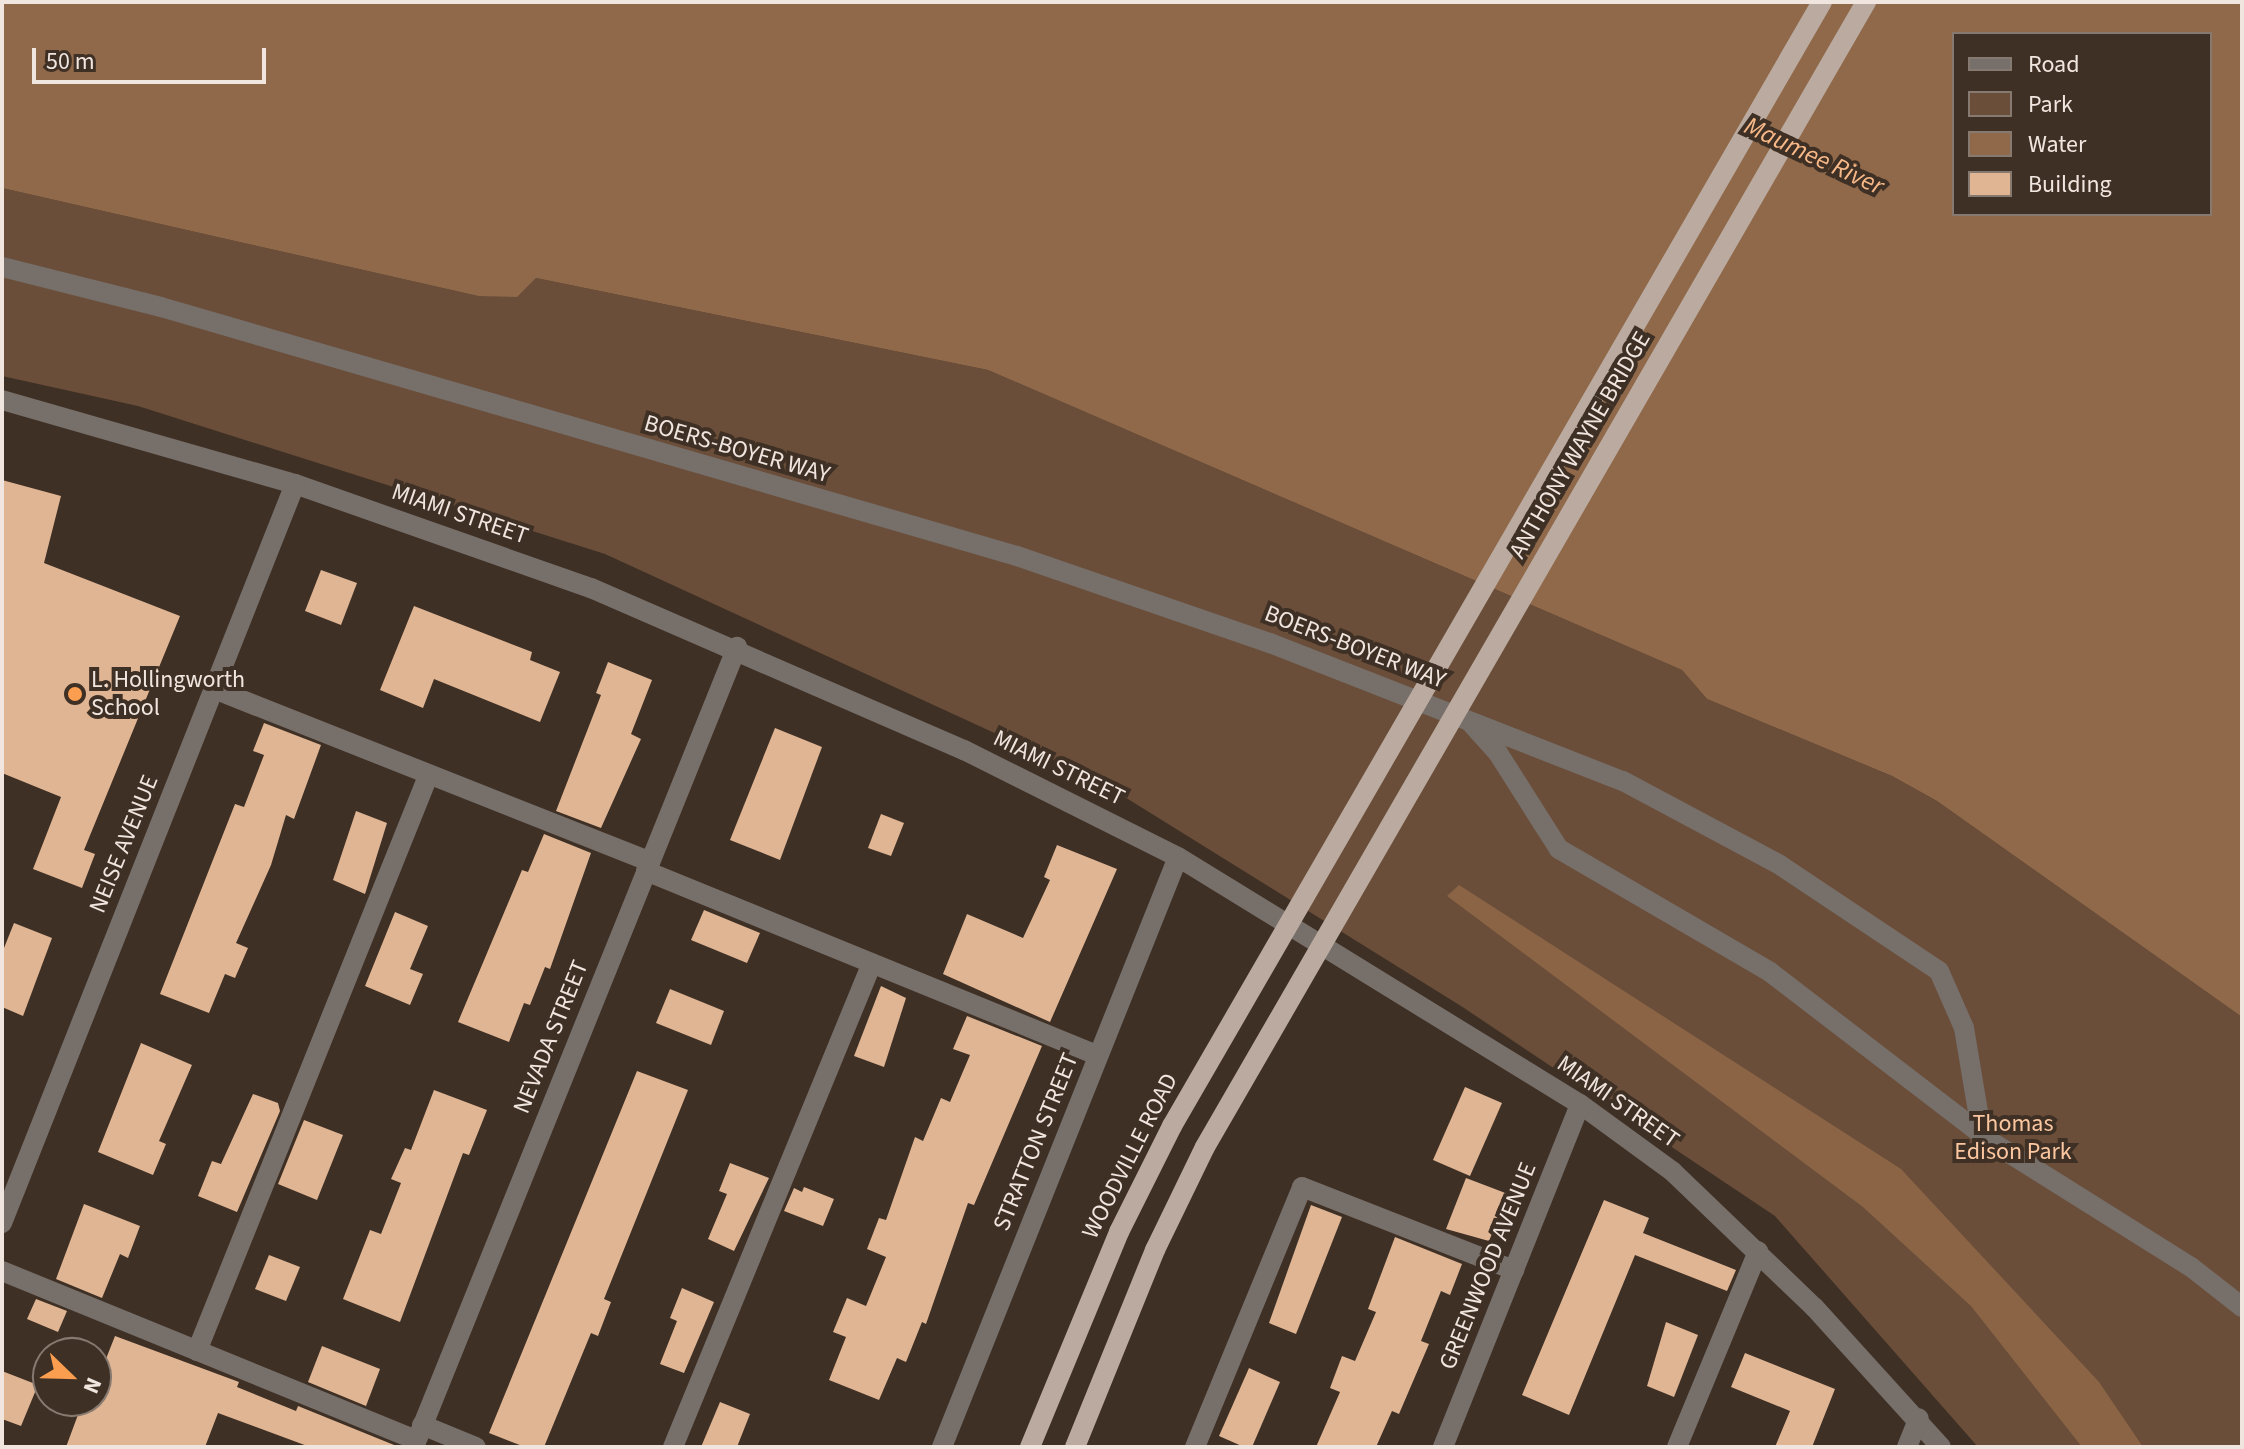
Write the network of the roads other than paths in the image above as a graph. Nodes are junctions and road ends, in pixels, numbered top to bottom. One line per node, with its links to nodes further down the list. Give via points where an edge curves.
1 (1822, 2): 12 (main road, ANTHONY WAYNE BRIDGE, bridge)
2 (1866, 2): 29 (main road, ANTHONY WAYNE BRIDGE, bridge, via 1179,1199)
3 (2, 267): 8 (street, BOERS-BOYER WAY, via 221,324 1017,556)
4 (2, 400): 5 (street, MIAMI STREET)
5 (295, 484): 6 (street, MIAMI STREET, via 591,588); 7 (street, NEISE AVENUE)
6 (737, 647): 10 (street, MIAMI STREET, via 964,750); 11 (street, NEVADA STREET)
7 (214, 689): 9 (street); 17 (street, NEISE AVENUE)
8 (1448, 710): 16 (street, BOERS-BOYER WAY, via 1476,726 1498,753 1559,849 1770,972); 16 (street, BOERS-BOYER WAY, via 1623,781 1780,865 1911,948 1939,971 1955,1001 1978,1112)
9 (428, 776): 11 (street); 22 (street)
10 (1178, 857): 14 (street, STRATTON STREET); 15 (street, MIAMI STREET)
11 (648, 867): 13 (street); 24 (street, NEVADA STREET)
12 (1301, 900): 28 (main road, WOODVILLE ROAD, bridge, via 1144,1178)
13 (872, 963): 14 (street); 26 (street)
14 (1098, 1055): 27 (street, STRATTON STREET)
15 (1580, 1104): 18 (street, MIAMI STREET, via 1672,1171); 19 (street, GREENWOOD AVENUE)
16 (1990, 1141): 21 (street, BOERS-BOYER WAY, via 2191,1267)
17 (2, 1223)
18 (1758, 1251): 23 (street, MIAMI STREET); 32 (street)
19 (1514, 1270): 30 (street, via 1302,1187); 31 (street, GREENWOOD AVENUE)
20 (2, 1271): 22 (street)
21 (2242, 1307)
22 (197, 1351): 24 (street)
23 (1919, 1418): 33 (street); 34 (street, MIAMI STREET)
24 (417, 1437): 25 (street)
25 (476, 1447)
26 (673, 1447)
27 (942, 1447)
28 (1030, 1447)
29 (1075, 1447)
30 (1195, 1447)
31 (1443, 1447)
32 (1677, 1447)
33 (1907, 1447)
34 (1941, 1447)

